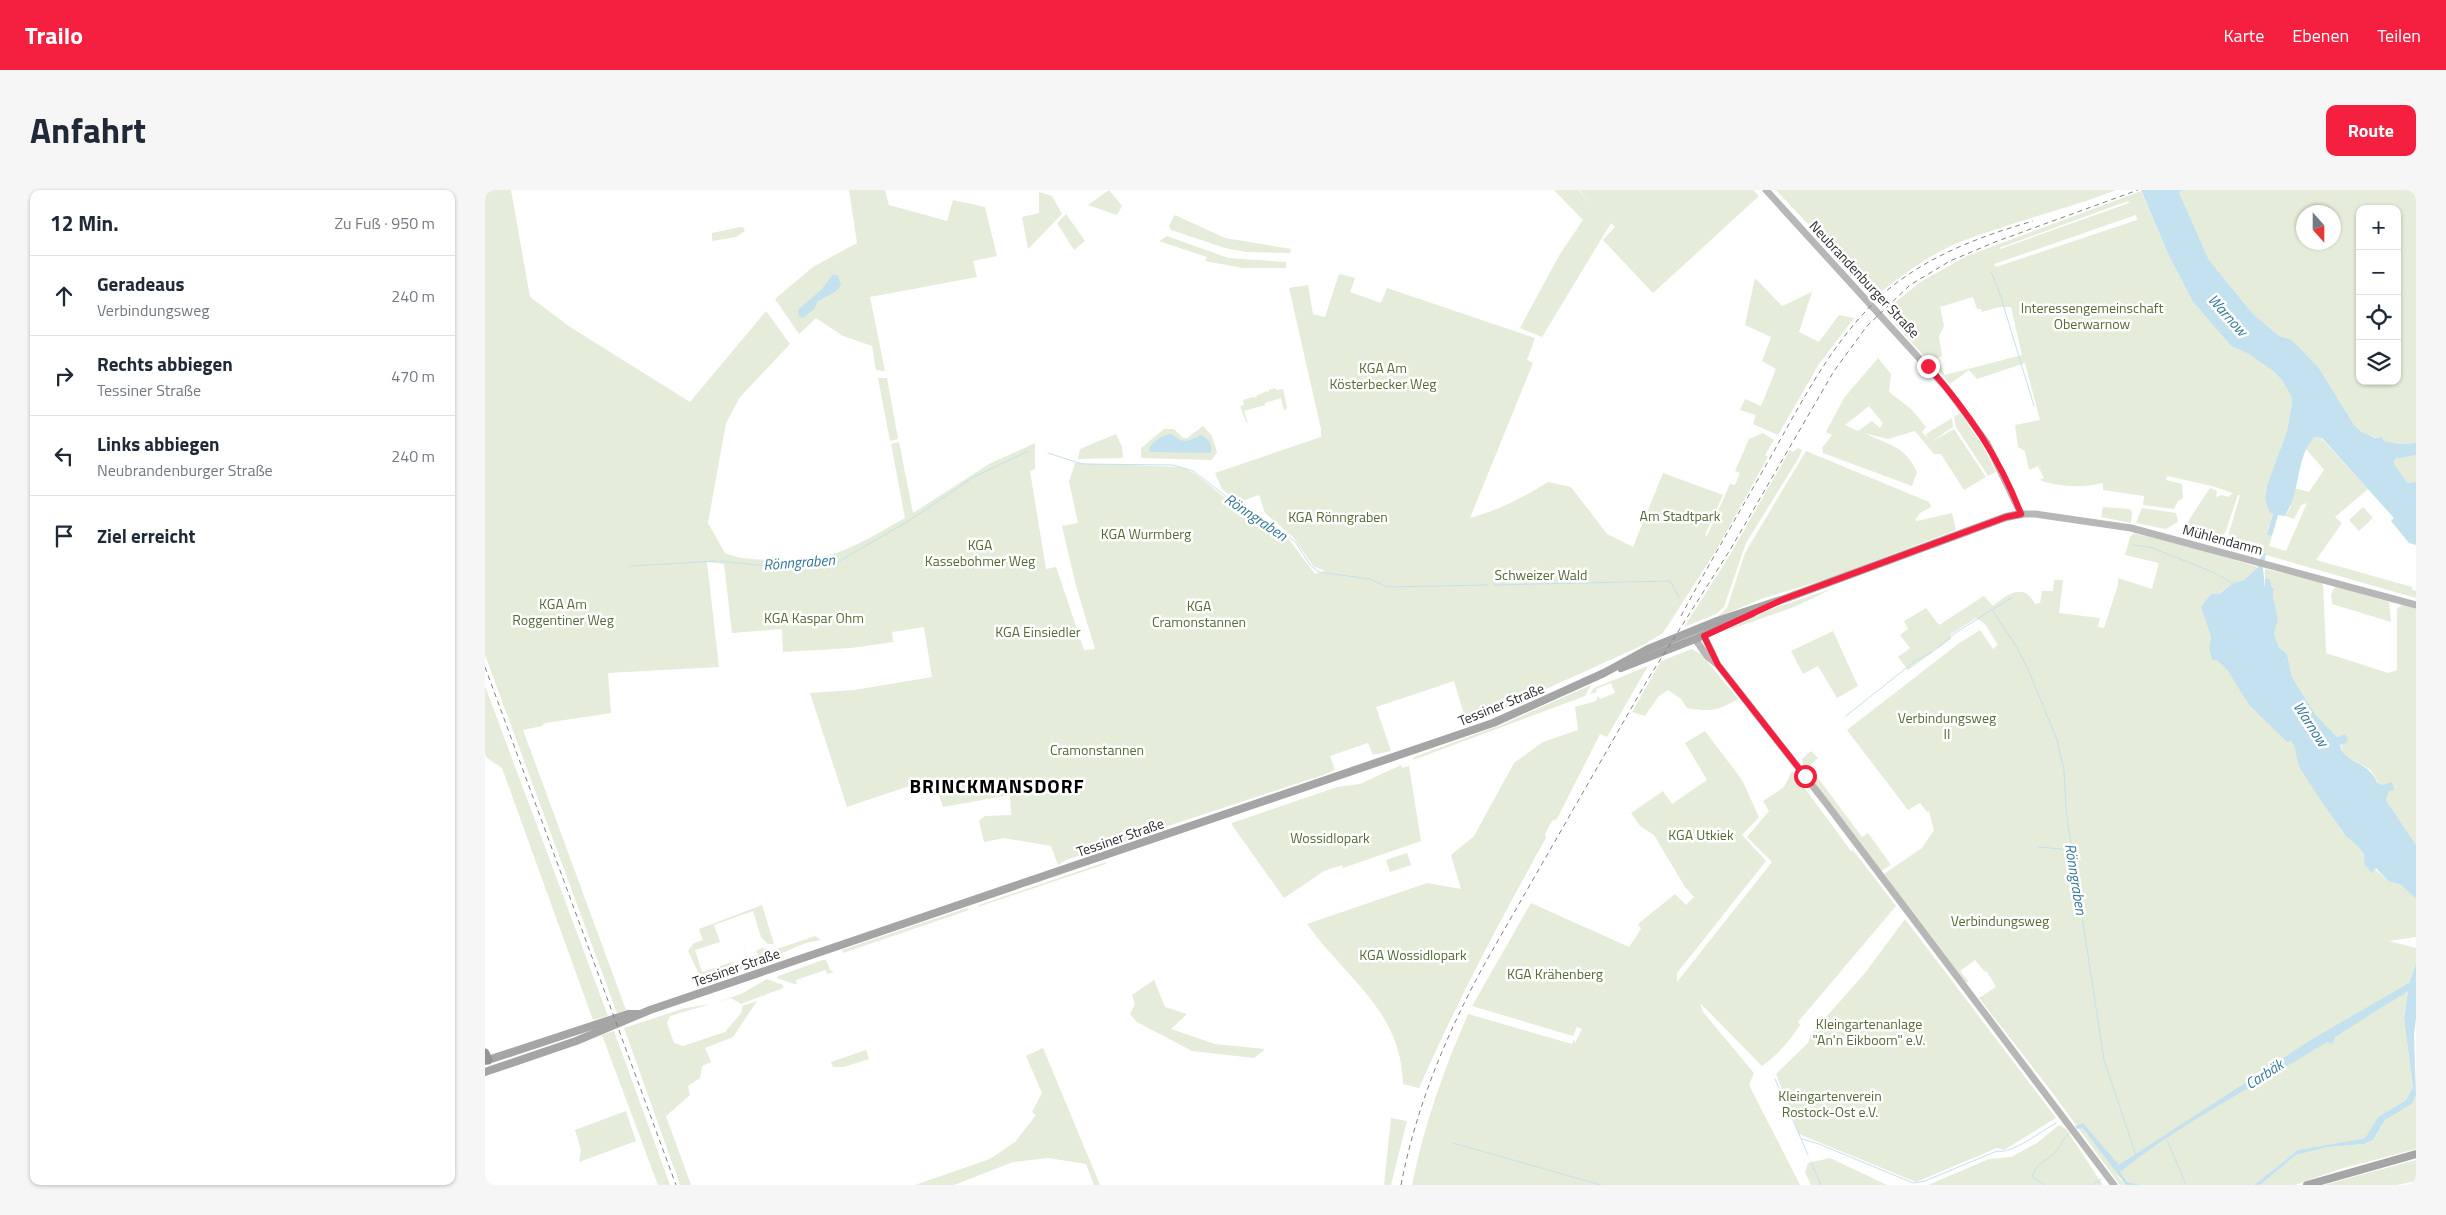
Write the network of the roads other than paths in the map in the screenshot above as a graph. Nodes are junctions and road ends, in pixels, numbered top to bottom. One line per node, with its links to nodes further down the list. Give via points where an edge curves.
1 (1766, 190): 2 (main road, Neubrandenburger Straße, via 1921,358 1960,405 1987,443)
2 (2021, 514): 3 (main road, Tessiner Straße); 4 (main road, Mühlendamm, via 2125,527)
3 (1784, 599): 5 (main road, Tessiner Straße); 7 (main road, Tessiner Straße)
4 (2416, 605)
5 (1701, 628): 6 (main road, Tessiner Straße); 7 (main road)
6 (1691, 632): 8 (main road); 10 (main road, Tessiner Straße)
7 (1704, 636): 8 (main road, Tessiner Straße); 9 (main road)
8 (1695, 639): 9 (main road); 10 (main road, Tessiner Straße, via 1641,662)
9 (1718, 665): 15 (main road)
10 (1604, 673): 11 (main road, Tessiner Straße, via 1469,732)
11 (601, 1026): 12 (main road, Tessiner Straße); 13 (main road, Tessiner Straße, via 576,1041)
12 (486, 1058): 13 (main road)
13 (488, 1071)
14 (2416, 1154): 16 (main road)
15 (2114, 1185)
16 (2307, 1185)

